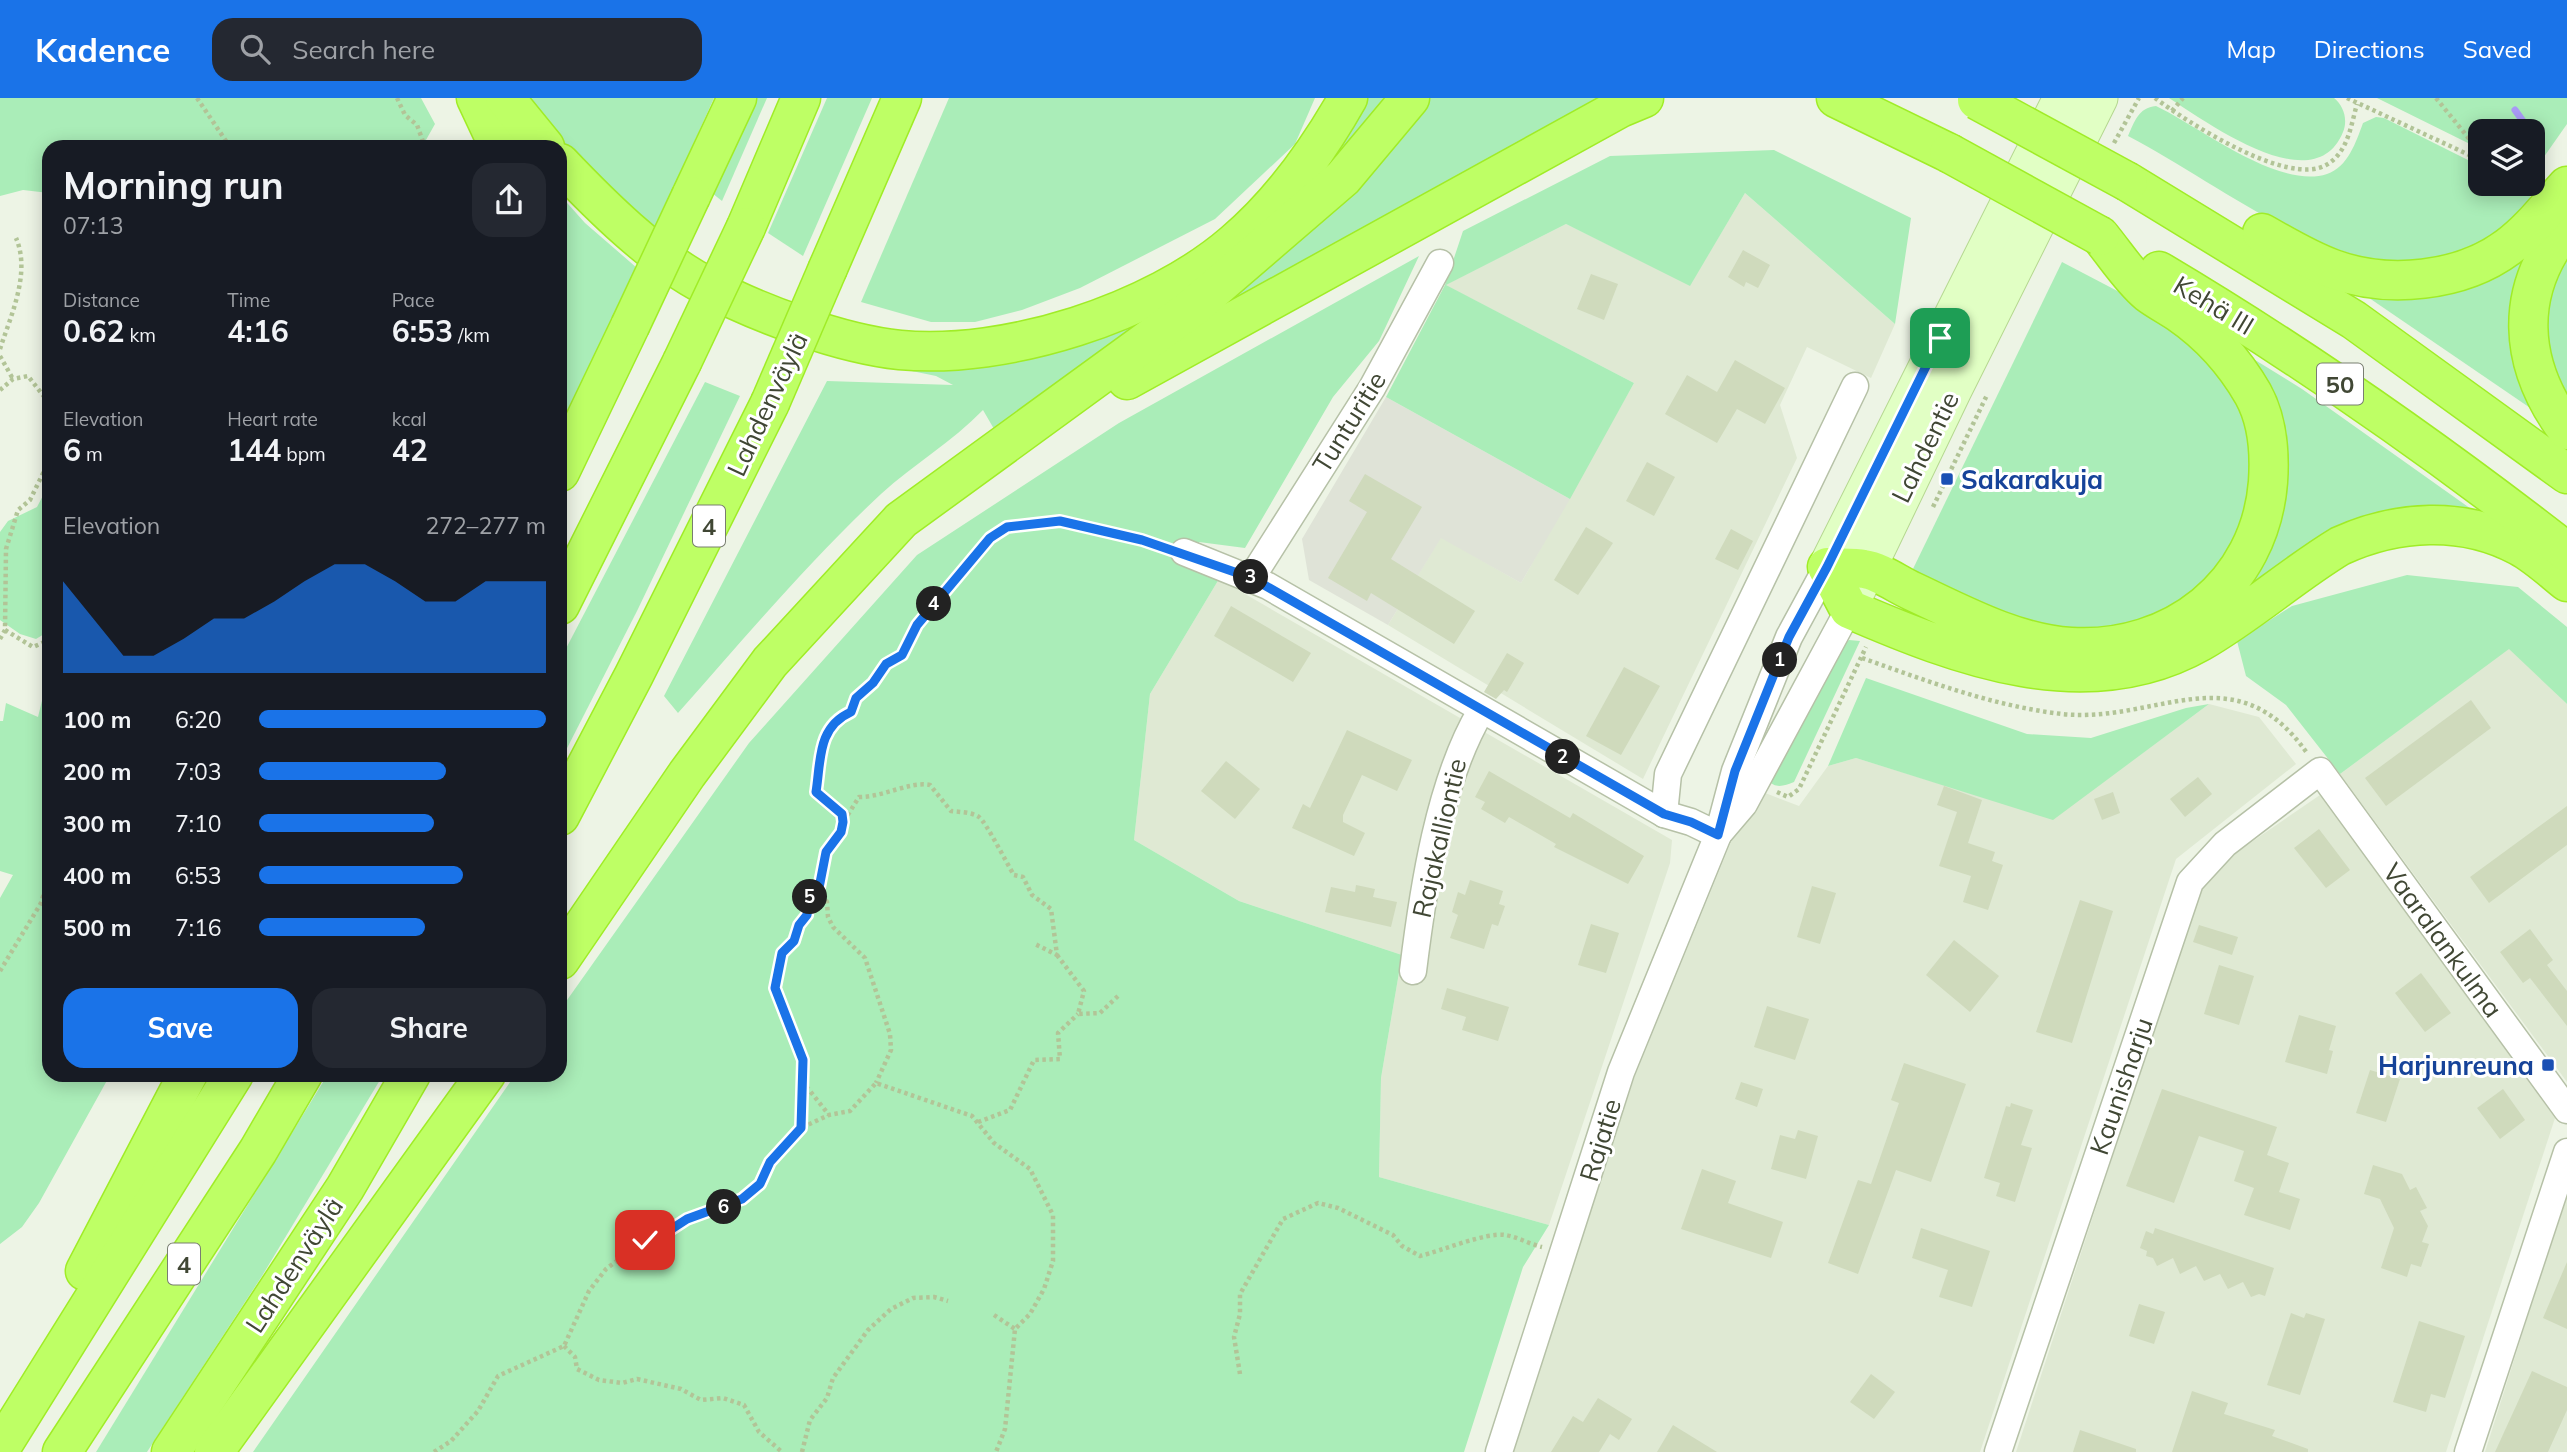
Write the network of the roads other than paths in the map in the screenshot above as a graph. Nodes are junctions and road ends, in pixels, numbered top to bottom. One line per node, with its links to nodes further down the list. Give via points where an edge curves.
1 (476, 98): 13 (highway)
2 (505, 98): 14 (highway)
3 (737, 98): 23 (highway, bridge)
4 (801, 98): 32 (highway, bridge, via 746,227)
5 (902, 98): 36 (highway, Lahdenväylä / 4, bridge, via 770,403)
6 (1348, 98): 16 (highway, via 1319,150 1234,243 1177,282 1109,315 1030,340 975,349 901,350 846,340 704,285 600,205)
7 (1410, 98): 24 (highway, via 1343,178 1192,308)
8 (1644, 98): 24 (highway)
9 (1836, 98): 19 (highway, Kehä III / 50, bridge, via 1949,153)
10 (2062, 98): 28 (main road, Lahdentie)
11 (2099, 98): 29 (main road, Lahdentie)
12 (1975, 99): 15 (highway, 50, bridge)
13 (496, 140)
14 (539, 140)
15 (2118, 168): 17 (highway, via 2213,204 2336,270 2407,280 2475,265 2506,249); 25 (highway, 50, via 2354,320)
16 (567, 170)
17 (2567, 186)
18 (2567, 226): 22 (highway, via 2542,262 2529,310 2528,335 2538,382)
19 (2100, 236): 27 (highway, Kehä III / 50, via 2318,369); 29 (highway, via 2147,292 2205,332 2225,352 2255,398 2266,431 2267,497 2255,541 2235,576 2206,606 2163,632 2128,644 2070,647 2015,635)
20 (1440, 263): 30 (street, Tunturitie, via 1372,388)
21 (1855, 386): 37 (street, via 1668,774)
22 (2567, 430)
23 (567, 458)
24 (981, 460): 39 (highway, via 901,520 770,662)
25 (2567, 474)
26 (1184, 552): 30 (street)
27 (2567, 552)
28 (1827, 567): 29 (highway); 33 (highway); 38 (street, Rajatie, via 1789,637 1735,771)
29 (1866, 569): 33 (main road, Lahdentie)
30 (1252, 578): 34 (street)
31 (2567, 582): 33 (highway, via 2508,542 2454,526 2423,524 2364,535 2340,546 2200,642 2166,658 2130,669 2072,674 2014,667)
32 (567, 592)
33 (1863, 615): 38 (street, Rajatie, via 1744,804)
34 (1481, 710): 37 (street); 40 (street, Rajakalliontie, via 1458,752 1421,906)
35 (2320, 771): 46 (street, Vaaralankulma); 54 (street, Kaunisharju, via 2225,844 2190,883)
36 (567, 803)
37 (1664, 814): 38 (street)
38 (1718, 835): 53 (street, Rajatie, via 1621,1072)
39 (567, 950)
40 (1413, 971)
41 (184, 1082): 48 (highway)
42 (229, 1082): 49 (highway)
43 (298, 1082): 50 (highway, 4)
44 (406, 1082): 51 (highway, Lahdenväylä, via 345,1188)
45 (480, 1082): 52 (highway)
46 (2567, 1110)
47 (2567, 1152): 55 (street)
48 (0, 1429)
49 (0, 1449)
50 (62, 1452)
51 (171, 1452)
52 (214, 1452)
53 (1499, 1452)
54 (1998, 1452)
55 (2468, 1452)

